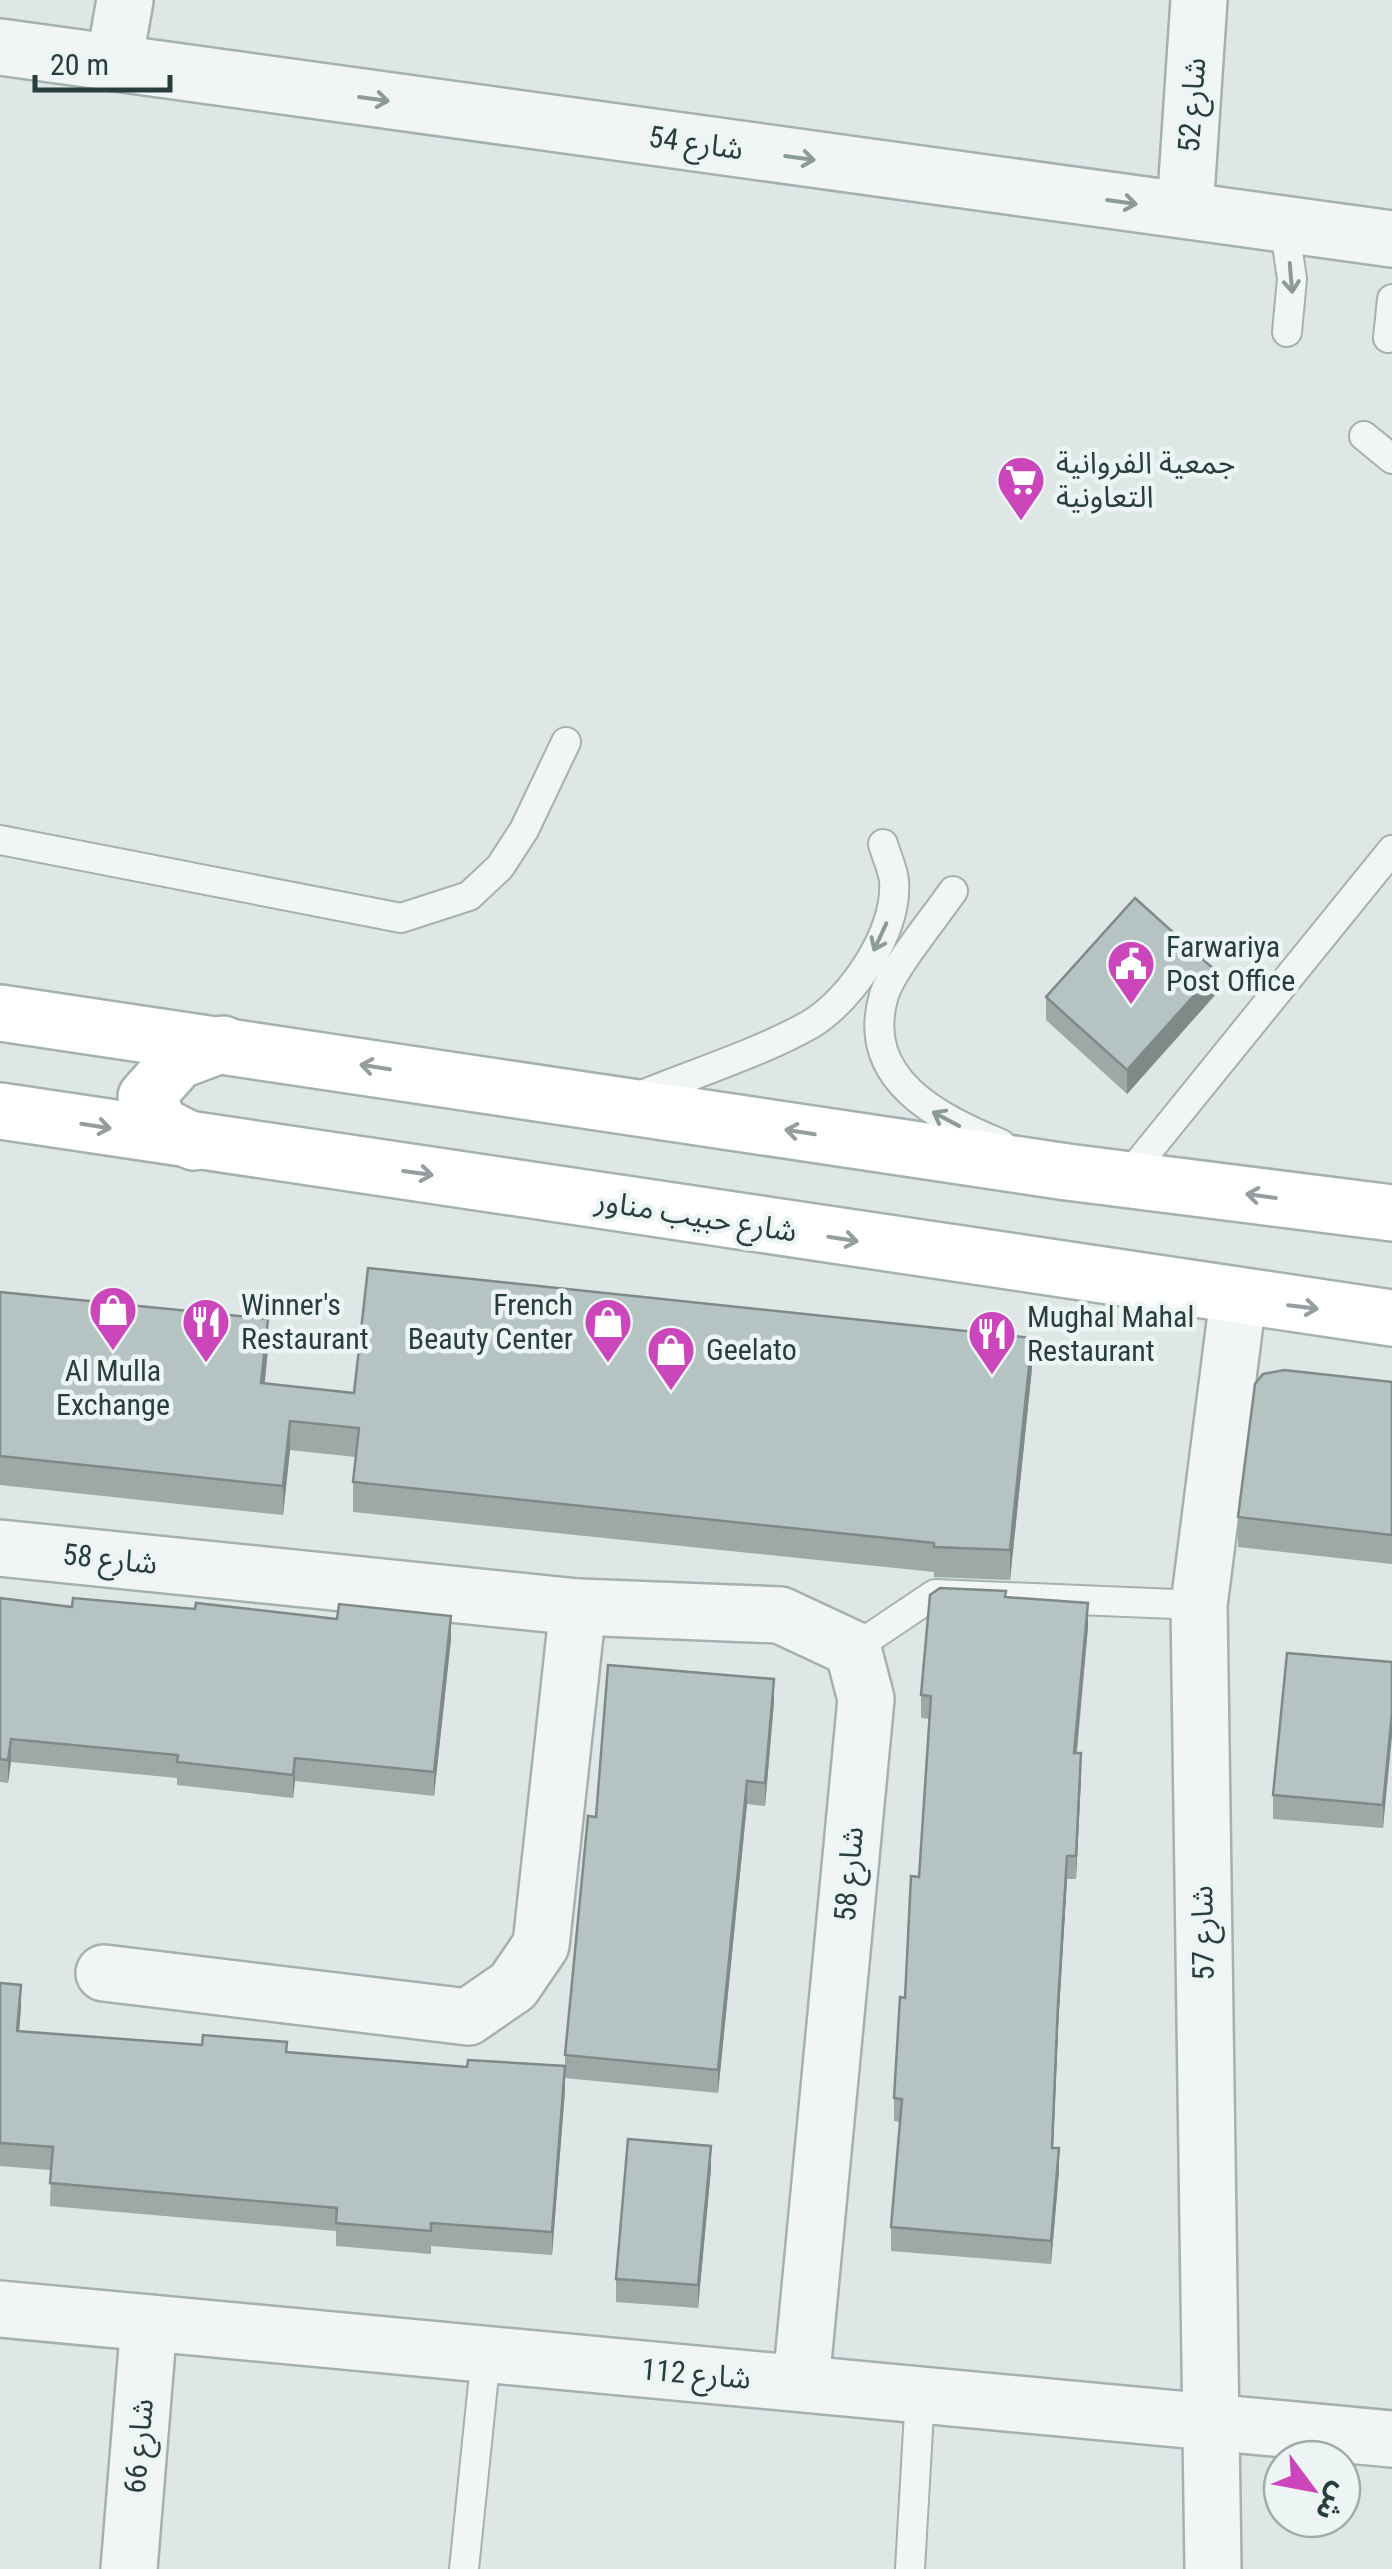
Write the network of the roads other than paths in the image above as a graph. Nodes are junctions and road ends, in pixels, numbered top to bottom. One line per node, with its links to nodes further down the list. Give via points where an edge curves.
1 (126, 0): 4 (street)
2 (1199, 0): 5 (street, شارع 52)
3 (0, 47): 4 (street, شارع 54)
4 (114, 63): 5 (street, شارع 54, one-way to 5)
5 (1186, 210): 6 (street, شارع 54)
6 (1284, 224): 7 (street, شارع 54); 9 (lane, one-way to 9, via 1292,280)
7 (1392, 239)
8 (1392, 299): 10 (lane)
9 (1287, 332)
10 (1388, 338)
11 (1364, 436): 12 (lane)
12 (1392, 459)
13 (566, 742): 18 (lane, via 500,866 469,896 401,918)
14 (0, 824): 18 (lane)
15 (0, 840): 18 (lane)
16 (883, 844): 24 (lane, one-way to 24, via 894,881 888,918 869,961 841,997 813,1022)
17 (1392, 850): 28 (lane)
18 (50, 852)
19 (954, 891): 27 (lane, one-way to 19, via 945,1120 918,1103 895,1076 882,1037 884,995)
20 (0, 986): 22 (lane)
21 (0, 1014): 22 (street)
22 (53, 1020): 23 (street)
23 (223, 1044): 24 (street, one-way to 23); 26 (street, via 178,1062 146,1097 161,1124)
24 (618, 1104): 27 (street, one-way to 24)
25 (0, 1111): 26 (street, شارع حبيب مناور, one-way to 26)
26 (194, 1142): 30 (street, شارع حبيب مناور, one-way to 30)
27 (1067, 1172): 28 (street)
28 (1127, 1177): 29 (street, one-way to 28)
29 (1392, 1213)
30 (1238, 1299): 31 (street, شارع حبيب مناور, one-way to 31); 33 (street, شارع 57)
31 (1392, 1318)
32 (0, 1548): 34 (street, شارع 58)
33 (1199, 1604): 35 (lane, via 935,1594); 42 (street, شارع 57)
34 (578, 1607): 35 (street, شارع 58, via 780,1614); 36 (street, via 541,1945 512,1986 468,2018)
35 (853, 1649): 40 (street, شارع 58, via 866,1699)
36 (104, 1973)
37 (0, 2309): 38 (street, شارع 112)
38 (148, 2322): 39 (street, شارع 112); 44 (street, شارع 66)
39 (486, 2355): 40 (street, شارع 112); 45 (lane)
40 (800, 2383): 41 (street, شارع 112)
41 (920, 2395): 42 (street, شارع 112); 46 (lane)
42 (1209, 2422): 43 (street, شارع 112); 47 (street, شارع 57)
43 (1392, 2439)
44 (129, 2569)
45 (464, 2569)
46 (910, 2569)
47 (1213, 2569)

